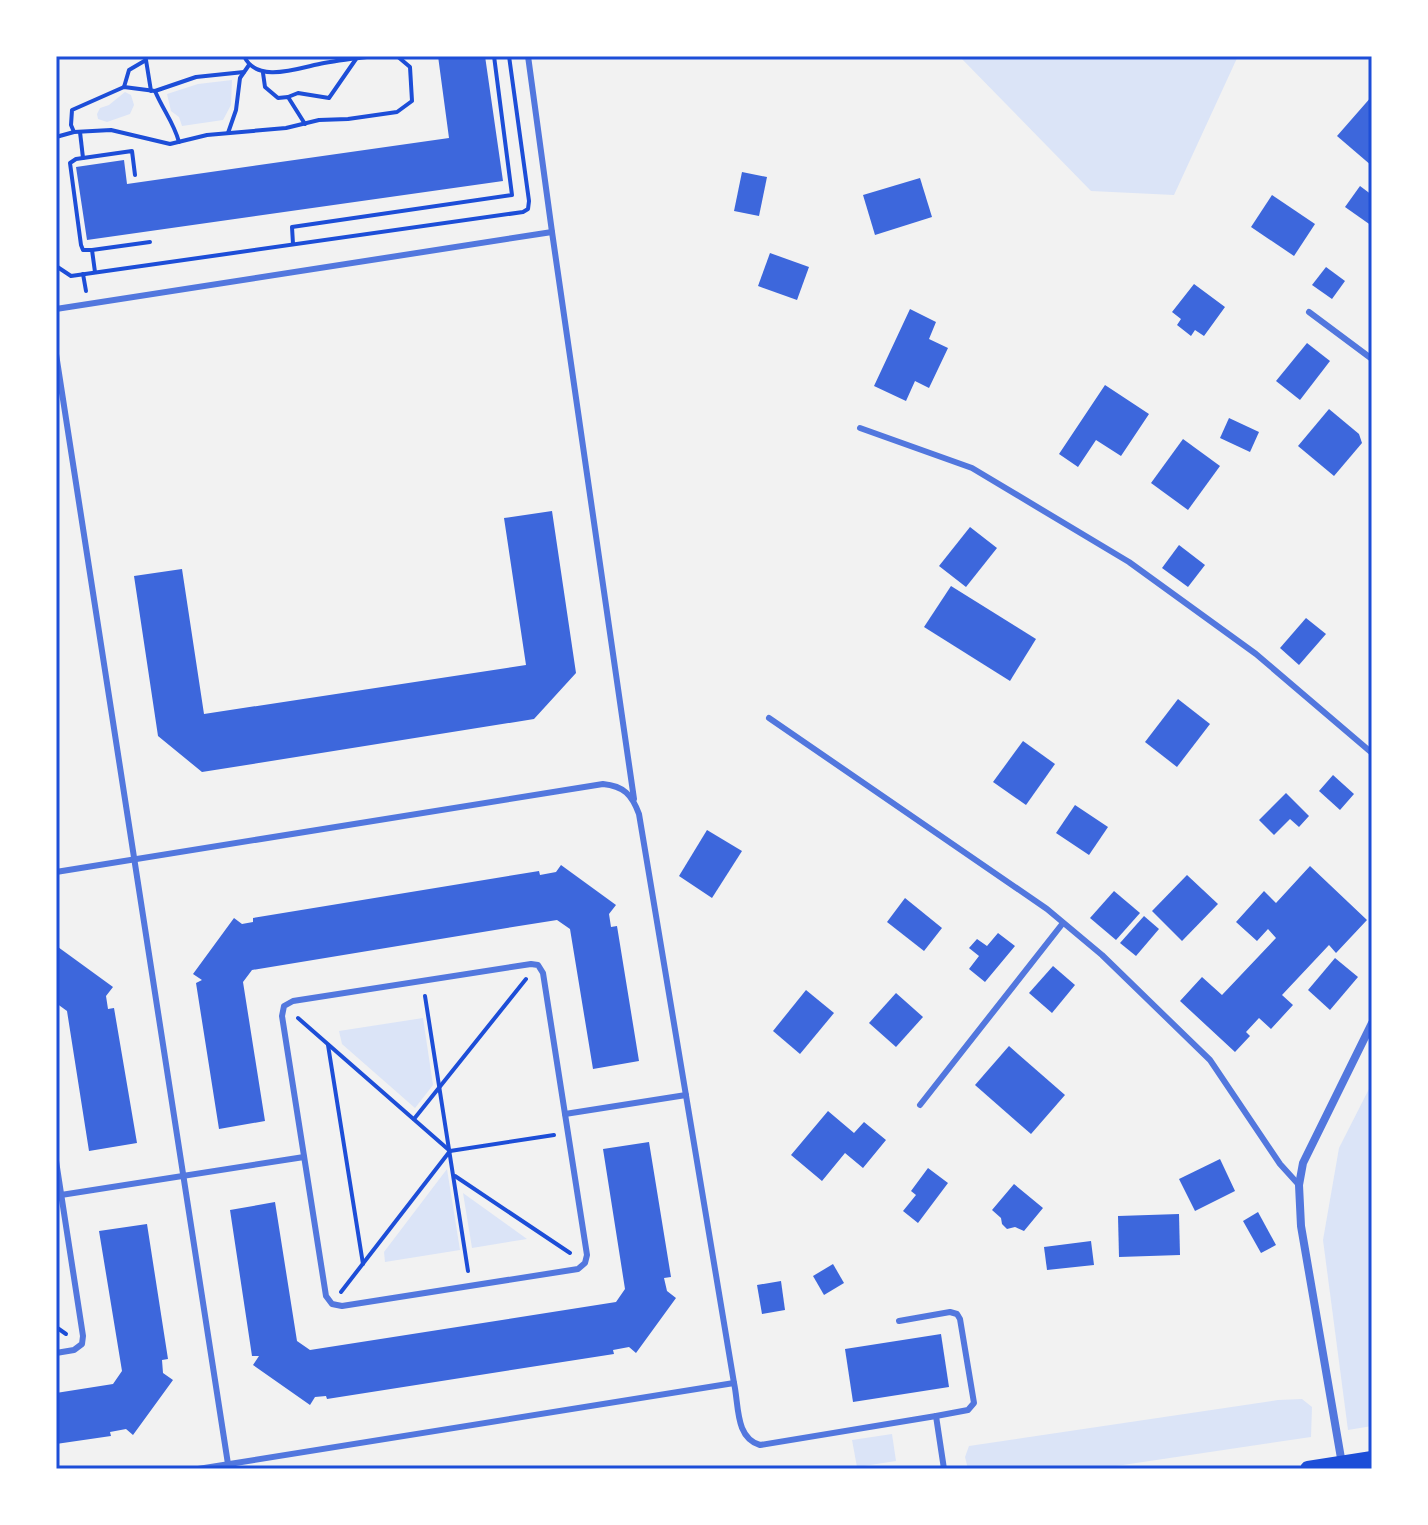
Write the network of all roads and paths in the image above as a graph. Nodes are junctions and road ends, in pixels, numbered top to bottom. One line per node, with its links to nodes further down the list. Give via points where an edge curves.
1 (244, 56): 8 (path)
2 (375, 56): 7 (path)
3 (397, 56): 14 (path, via 410,67 414,94 406,108)
4 (494, 56): 24 (path, via 512,195 292,227)
5 (509, 56): 24 (path, via 528,209)
6 (528, 56): 22 (lane)
7 (356, 58): 10 (path); 13 (path, via 329,98 298,93)
8 (249, 64): 9 (path); 10 (path)
9 (244, 72): 12 (path, via 196,77); 17 (path)
10 (263, 72): 13 (path, via 265,87 278,98)
11 (124, 87): 12 (path); 12 (path, via 129,70 146,60); 15 (path, via 72,110)
12 (153, 91): 19 (path, via 174,123)
13 (288, 97): 14 (path)
14 (305, 124): 17 (path)
15 (74, 132): 16 (path); 18 (path)
16 (80, 132): 19 (path, via 111,130); 20 (path)
17 (228, 133): 19 (path)
18 (56, 137)
19 (179, 142)
20 (83, 158): 21 (path, via 132,151); 25 (path, via 70,163 81,245)
21 (135, 175)
22 (552, 232): 28 (lane); 35 (lane)
23 (150, 242): 25 (path)
24 (293, 244): 27 (path)
25 (92, 250): 27 (path)
26 (56, 266): 27 (path, via 71,276)
27 (95, 272)
28 (56, 309)
29 (1309, 312): 31 (lane)
30 (56, 354): 36 (lane)
31 (1372, 359)
32 (860, 428): 34 (lane, via 972,468 1129,562 1256,654)
33 (769, 718): 38 (lane)
34 (1372, 753)
35 (634, 799): 36 (lane, via 616,785 603,784); 45 (lane)
36 (133, 860): 37 (lane); 54 (lane)
37 (56, 872)
38 (1063, 923): 46 (lane); 55 (lane, via 1210,1060)
39 (538, 965): 40 (lane); 44 (path); 47 (lane)
40 (423, 981): 41 (lane); 44 (path)
41 (284, 1006): 43 (path); 51 (lane)
42 (1372, 1023): 55 (street, via 1303,1163)
43 (328, 1044): 48 (path); 58 (path)
44 (440, 1087): 48 (path); 50 (path)
45 (686, 1095): 47 (lane); 63 (lane)
46 (920, 1105)
47 (565, 1114): 49 (lane)
48 (413, 1119): 50 (path)
49 (568, 1133): 50 (path); 57 (lane)
50 (450, 1151): 53 (path); 58 (path)
51 (304, 1157): 54 (lane); 60 (lane, via 326,1296)
52 (56, 1161): 56 (lane)
53 (453, 1175): 57 (path); 59 (path)
54 (182, 1176): 56 (lane); 66 (lane)
55 (1299, 1185): 67 (street, via 1301,1226)
56 (61, 1195): 62 (lane, via 83,1336 74,1350)
57 (585, 1263): 59 (lane, via 578,1269)
58 (363, 1264): 60 (path)
59 (471, 1286): 60 (lane)
60 (332, 1304)
61 (899, 1321): 64 (lane, via 950,1312 960,1319 974,1403 968,1410)
62 (56, 1353)
63 (734, 1383): 64 (lane, via 743,1435 760,1445); 66 (lane)
64 (936, 1416): 69 (lane)
65 (1372, 1459): 67 (main road)
66 (228, 1464): 68 (lane)
67 (1342, 1464): 70 (main road)
68 (198, 1469)
69 (944, 1469)
70 (1308, 1469)

